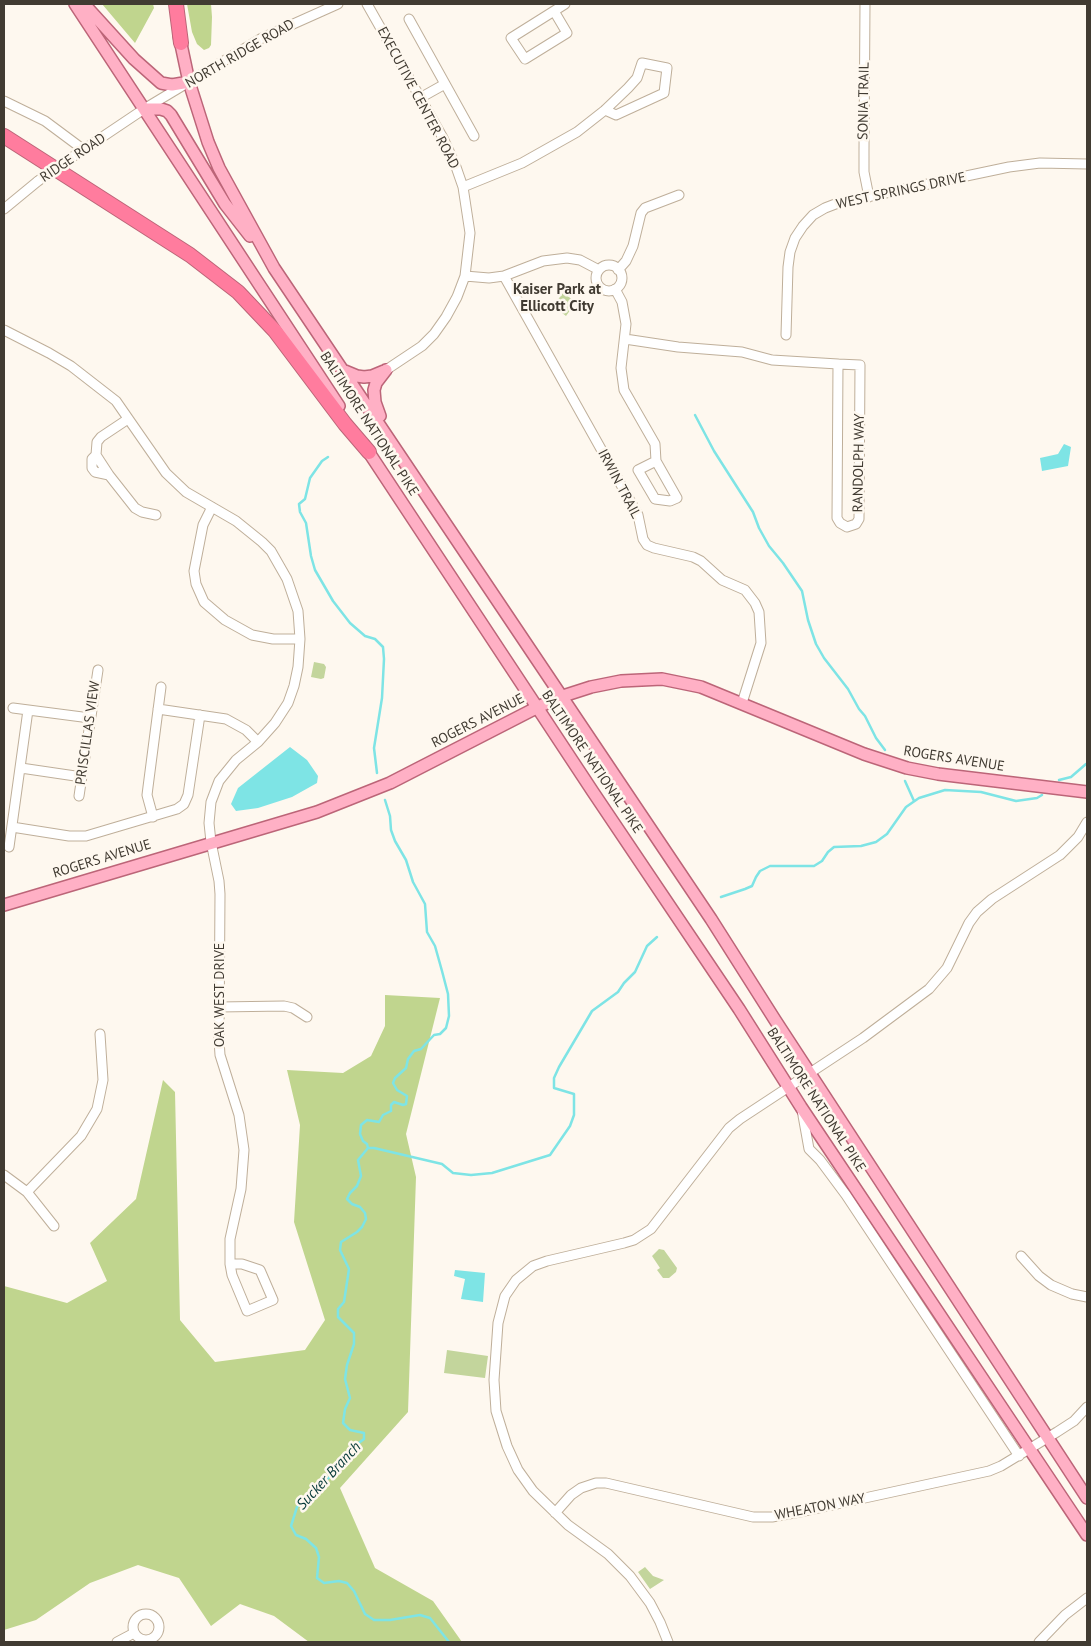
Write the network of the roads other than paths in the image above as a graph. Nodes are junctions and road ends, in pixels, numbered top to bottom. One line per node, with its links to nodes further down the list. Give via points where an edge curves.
1 (75, 4): 16 (main road, BALTIMORE NATIONAL PIKE)
2 (84, 4): 12 (main road, via 134,60 161,83)
3 (170, 4): 11 (main road, BALTIMORE NATIONAL PIKE)
4 (176, 4): 11 (highway)
5 (338, 4): 12 (street, NORTH RIDGE ROAD, via 262,38)
6 (367, 4): 14 (street, EXECUTIVE CENTER ROAD)
7 (565, 4): 9 (street)
8 (865, 4): 24 (street, SONIA TRAIL, via 864,172)
9 (554, 11): 9 (street, via 511,38 525,59 567,33)
10 (409, 20): 13 (street)
11 (181, 43): 12 (main road, BALTIMORE NATIONAL PIKE)
12 (189, 82): 16 (street, NORTH RIDGE ROAD); 26 (main road, BALTIMORE NATIONAL PIKE, via 208,142)
13 (445, 84): 14 (street); 19 (street)
14 (420, 98): 22 (street, EXECUTIVE CENTER ROAD, via 443,138)
15 (4, 101): 20 (street, via 45,121)
16 (144, 109): 20 (street, RIDGE ROAD); 26 (main road, via 161,109 171,115 226,204); 40 (main road, BALTIMORE NATIONAL PIKE)
17 (605, 110): 17 (street, via 637,78 642,64 668,68 664,93 616,115); 22 (street, via 577,132 522,163)
18 (4, 136): 40 (highway, via 190,255 238,292 275,331)
19 (474, 136)
20 (84, 150): 25 (street, RIDGE ROAD, bridge)
21 (1087, 164): 24 (street, WEST SPRINGS DRIVE, via 1009,167)
22 (463, 187): 29 (street, EXECUTIVE CENTER ROAD, via 470,233)
23 (679, 195): 28 (street, via 641,212 634,246)
24 (870, 197): 33 (street, WEST SPRINGS DRIVE, via 825,208 813,215 795,238 788,266)
25 (4, 209)
26 (274, 268): 37 (main road, BALTIMORE NATIONAL PIKE)
27 (599, 270): 28 (street, via 610,266); 30 (street, via 580,260 567,258 543,260); 31 (street, via 596,278 600,288 607,291)
28 (618, 270): 31 (street, via 621,281)
29 (465, 276): 30 (street); 36 (street, EXECUTIVE CENTER ROAD, via 457,297 434,334)
30 (504, 276): 48 (street, IRWIN TRAIL, via 638,515 643,539 654,548 701,561 722,580 745,590 755,603 759,612 761,643)
31 (615, 289): 34 (street, via 622,302)
32 (4, 330): 38 (street, OAK WEST DRIVE, via 71,366 116,401)
33 (786, 335)
34 (625, 339): 35 (street, RANDOLPH WAY, via 742,352 772,360); 41 (street, via 620,368 624,390 656,444)
35 (838, 364): 35 (street, RANDOLPH WAY, via 837,518 847,527 859,519 860,365)
36 (386, 370): 37 (main road, via 364,377); 39 (main road, via 376,383 374,396)
37 (344, 371): 39 (main road, BALTIMORE NATIONAL PIKE)
38 (128, 418): 42 (street, OAK WEST DRIVE, via 166,473 186,492); 43 (street, via 101,437 97,442 96,455 135,508)
39 (388, 436): 47 (main road, BALTIMORE NATIONAL PIKE)
40 (369, 452): 50 (main road, BALTIMORE NATIONAL PIKE)
41 (656, 461): 41 (street, via 665,476 677,498 670,501 655,498 638,470)
42 (212, 507): 44 (street, OAK WEST DRIVE, via 251,532 277,561 294,596); 44 (street, via 203,525 194,571 204,602 225,620 252,635)
43 (156, 515)
44 (300, 639): 55 (street, OAK WEST DRIVE, via 294,686 288,703)
45 (98, 670): 54 (street, PRISCILLAS VIEW)
46 (161, 687): 51 (street)
47 (563, 696): 48 (main road, ROGERS AVENUE, via 607,683 653,679 701,686); 50 (main road, ROGERS AVENUE); 69 (main road, BALTIMORE NATIONAL PIKE)
48 (742, 703): 58 (main road, ROGERS AVENUE, via 864,754 907,768)
49 (13, 708): 52 (street)
50 (538, 708): 63 (main road, ROGERS AVENUE, via 370,792 317,812); 70 (main road, BALTIMORE NATIONAL PIKE)
51 (158, 709): 53 (street); 60 (street, via 147,795)
52 (28, 710): 54 (street); 56 (street)
53 (200, 715): 55 (street, via 237,724); 60 (street, via 187,799 177,809)
54 (90, 718): 57 (street, PRISCILLAS VIEW)
55 (258, 742): 63 (street, OAK WEST DRIVE, via 219,780 211,802)
56 (21, 768): 57 (street); 62 (street)
57 (82, 777): 59 (street, PRISCILLAS VIEW)
58 (1087, 792)
59 (79, 796)
60 (153, 817): 62 (street, via 86,836)
61 (1087, 822): 69 (street, via 1078,837 1060,855 977,912 947,968 929,989)
62 (12, 827): 64 (street)
63 (211, 842): 65 (main road, ROGERS AVENUE); 66 (street, OAK WEST DRIVE, via 220,894)
64 (10, 848)
65 (4, 904)
66 (219, 1007): 67 (street, via 284,1006); 76 (street, OAK WEST DRIVE, via 220,1054 240,1115 244,1150 241,1189 230,1239)
67 (307, 1017)
68 (100, 1034): 73 (street, via 103,1080 97,1109 81,1136)
69 (809, 1073): 70 (street); 79 (main road, BALTIMORE NATIONAL PIKE)
70 (789, 1087): 71 (main road, BALTIMORE NATIONAL PIKE); 83 (street, via 729,1128 643,1235 624,1243 533,1266 509,1289 500,1312 494,1359 496,1411 518,1470)
71 (802, 1107): 80 (main road, BALTIMORE NATIONAL PIKE); 81 (street, via 809,1149 846,1194)
72 (4, 1175): 73 (street)
73 (27, 1192): 74 (street)
74 (54, 1226)
75 (1021, 1256): 77 (street, via 1051,1285)
76 (230, 1264): 76 (street, OAK WEST DRIVE, via 260,1270 273,1300 247,1311)
77 (1087, 1297)
78 (1087, 1407): 79 (street, WHEATON WAY, via 1074,1421)
79 (1048, 1438): 80 (street, WHEATON WAY); 82 (main road, BALTIMORE NATIONAL PIKE)
80 (1030, 1449): 81 (street, WHEATON WAY); 84 (main road, BALTIMORE NATIONAL PIKE)
81 (1019, 1456): 83 (street, WHEATON WAY, via 975,1475 772,1517 752,1517 606,1483 581,1488)
82 (1087, 1498)
83 (555, 1513): 88 (street, via 608,1554 630,1576 650,1603)
84 (1087, 1535)
85 (1087, 1598): 89 (street)
86 (134, 1633): 87 (street)
87 (117, 1642)
88 (668, 1642)
89 (1039, 1642)

